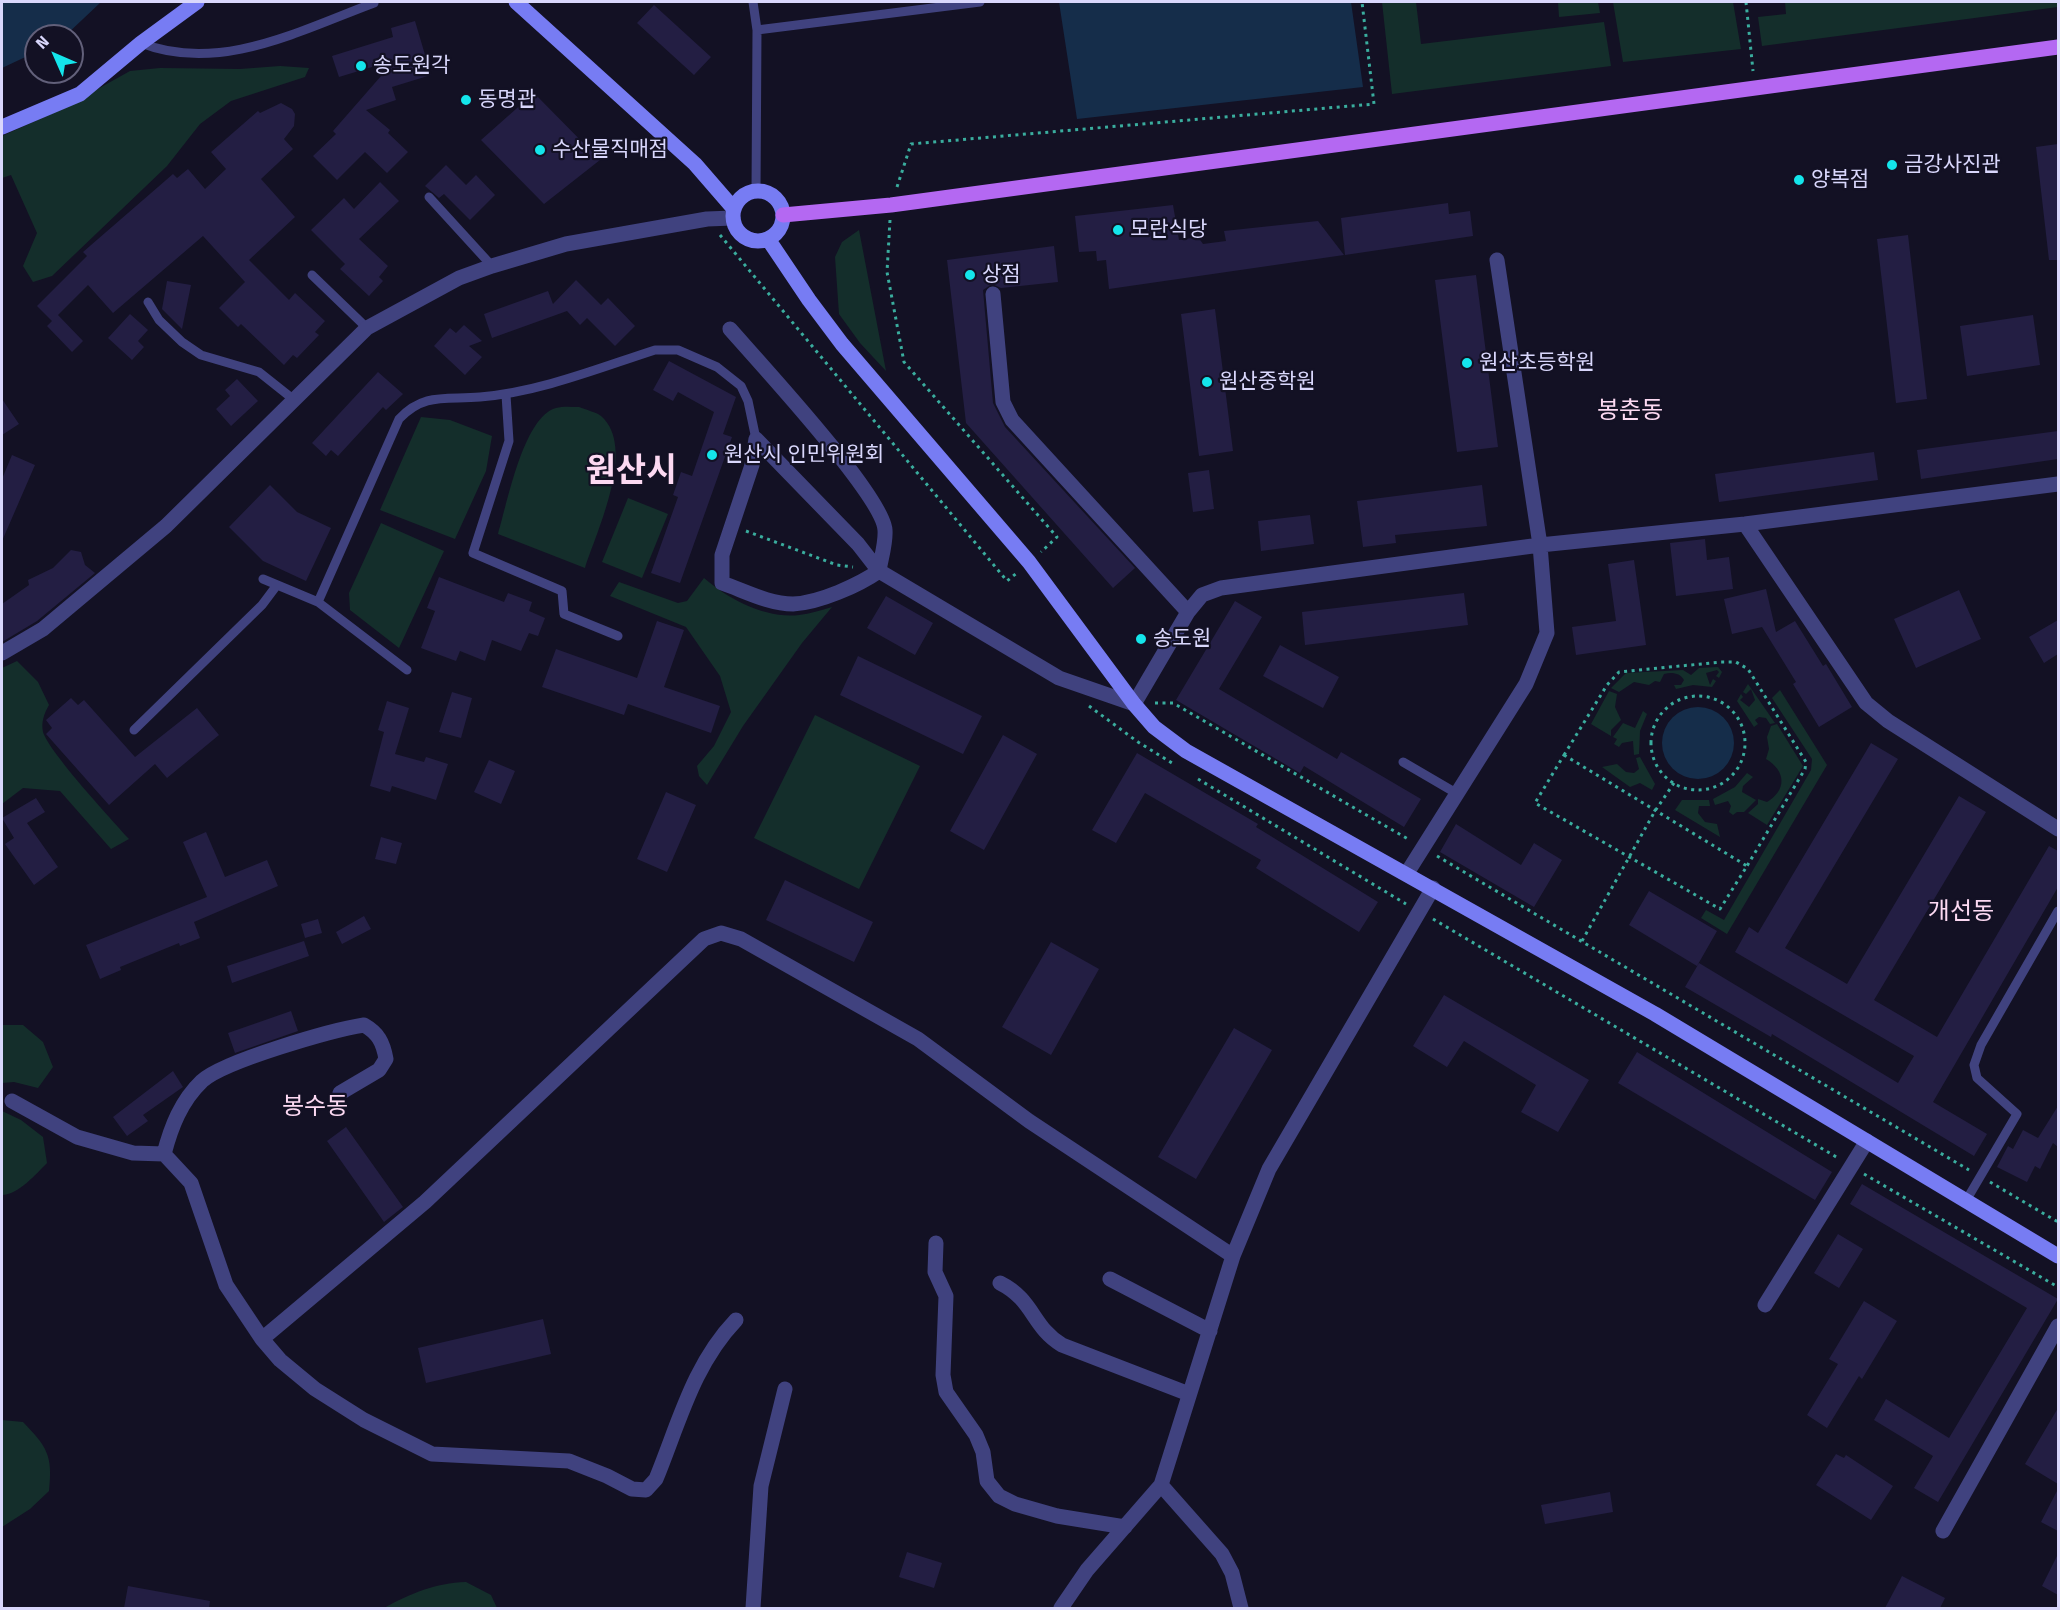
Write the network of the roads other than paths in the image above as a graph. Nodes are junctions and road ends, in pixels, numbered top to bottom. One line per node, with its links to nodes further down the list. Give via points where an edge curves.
1 (197, 2): 7 (main road)
2 (516, 2): 12 (main road, via 695,164)
3 (753, 2): 6 (lane)
4 (980, 2): 6 (lane)
5 (374, 3): 7 (lane, via 266,43 221,54 164,52)
6 (757, 30): 10 (lane)
7 (141, 43): 9 (main road, via 81,94)
8 (2058, 47): 13 (main road, via 891,205)
9 (2, 127)
10 (756, 191): 12 (main road, via 743,196); 13 (main road, via 778,200)
11 (429, 196): 16 (lane)
12 (734, 213): 14 (main road, via 736,227 746,237); 16 (street, via 566,244)
13 (783, 215): 14 (main road, via 779,229)
14 (768, 239): 36 (main road, via 842,344 1029,562)
15 (1497, 260): 27 (street)
16 (492, 266): 20 (street, via 459,278)
17 (312, 275): 20 (lane)
18 (993, 294): 32 (street, via 1003,402 1012,420)
19 (148, 302): 23 (lane, via 159,320 201,355 259,372)
20 (367, 328): 23 (street)
21 (730, 329): 28 (street, via 822,433 878,511 885,529)
22 (506, 395): 24 (lane, via 655,350 678,350 717,367 741,386); 31 (lane, via 425,399 399,419); 33 (lane, via 509,441 473,553 562,591 564,614)
23 (293, 399): 34 (street, via 166,526 43,629)
24 (756, 439): 28 (street, via 858,544); 28 (street, via 752,465 722,555 723,584 769,600 795,604 861,584)
25 (2058, 484): 26 (street)
26 (1745, 524): 27 (street); 40 (street, via 1866,703)
27 (1540, 545): 32 (street, via 1221,588 1202,595); 39 (street, via 1547,633 1526,684)
28 (879, 571): 36 (street, via 1059,678)
29 (263, 579): 30 (lane)
30 (277, 585): 31 (lane); 37 (lane, via 262,605)
31 (318, 602): 35 (lane)
32 (1188, 612): 36 (street)
33 (618, 636)
34 (2, 653)
35 (407, 670)
36 (1134, 704): 41 (main road, via 1154,727 1186,751)
37 (134, 730)
38 (1403, 762): 39 (lane)
39 (1456, 793): 41 (street)
40 (2058, 829)
41 (1407, 873): 42 (main road)
42 (1433, 888): 46 (main road); 50 (street, via 1269,1170)
43 (2058, 911): 48 (lane, via 1981,1044 1974,1065 1977,1078 2017,1114)
44 (340, 1093): 47 (street, via 379,1070 386,1059 384,1045 364,1025 338,1029 230,1066 203,1080 171,1125)
45 (12, 1101): 47 (street, via 77,1137 133,1153)
46 (1867, 1141): 48 (main road); 54 (street)
47 (164, 1154): 58 (street, via 191,1184 226,1285)
48 (1967, 1199): 51 (main road)
49 (936, 1243): 62 (street, via 935,1272 946,1296 946,1392 976,1435 987,1481 999,1496 1015,1504 1057,1516)
50 (1233, 1256): 57 (street); 58 (street, via 1029,1121 918,1039 741,939 721,933 704,939 425,1202)
51 (2058, 1256)
52 (1110, 1279): 57 (street)
53 (1000, 1283): 60 (street, via 1016,1291 1047,1336 1062,1345)
54 (1765, 1305)
55 (736, 1320): 58 (street, via 719,1338 689,1389 656,1479 646,1490 632,1489 569,1461 432,1454 364,1420 315,1389)
56 (2058, 1326): 63 (street)
57 (1210, 1331): 60 (street)
58 (262, 1339)
59 (784, 1389): 64 (street, via 761,1486)
60 (1189, 1394): 61 (street)
61 (1161, 1485): 62 (street); 66 (street, via 1221,1554 1232,1573)
62 (1125, 1527): 65 (street, via 1087,1570)
63 (1943, 1531)
64 (753, 1608)
65 (1061, 1608)
66 (1241, 1608)

